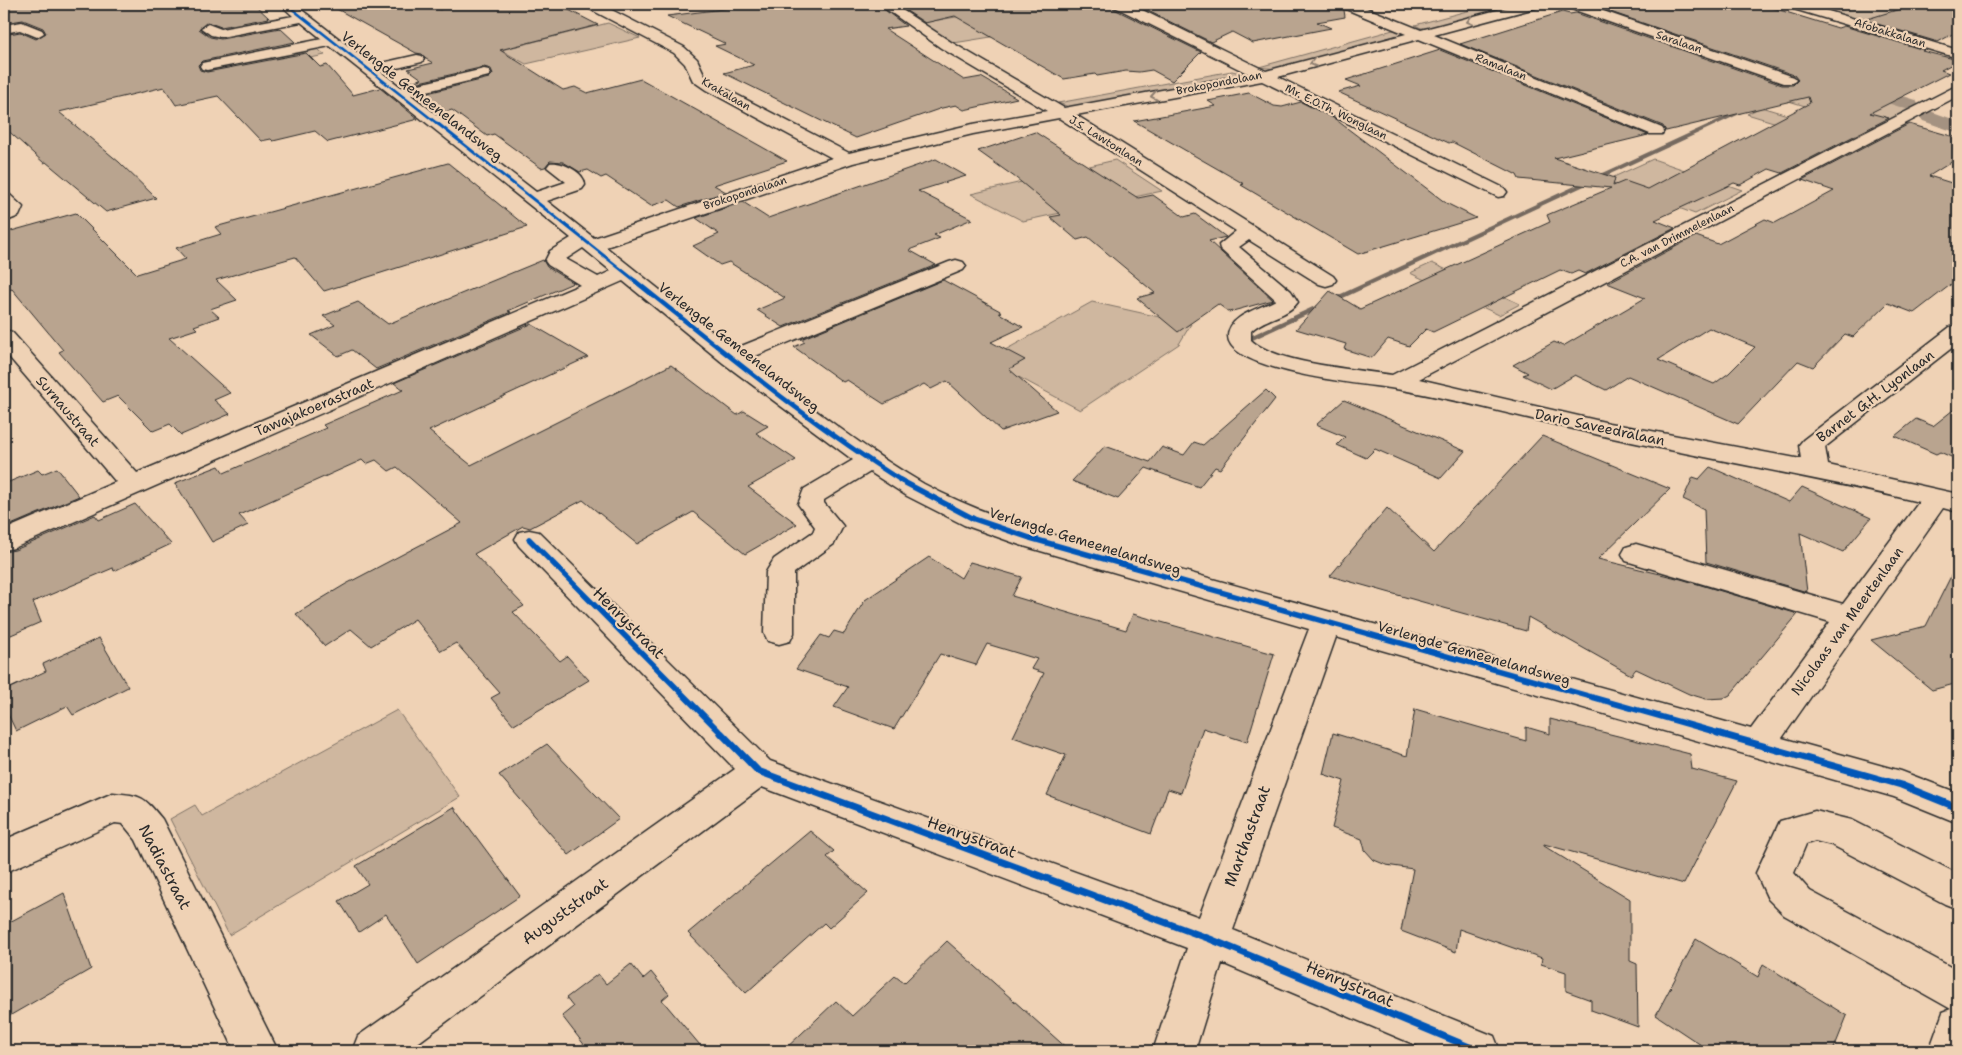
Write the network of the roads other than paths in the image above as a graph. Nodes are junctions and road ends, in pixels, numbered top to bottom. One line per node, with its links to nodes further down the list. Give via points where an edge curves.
1 (286, 4): 10 (street, Verlengde Gemeenelandsweg)
2 (590, 4): 31 (street, Krakalaan, via 680,50 692,62 698,78 711,87)
3 (885, 4): 27 (street, J.S. Lawtonlaan, via 946,45)
4 (1120, 4): 21 (street, Mr. E.O.Th. Wonglaan)
5 (1346, 4): 11 (street, Ramalaan)
6 (1482, 4): 11 (street, Brokopondolaan)
7 (1534, 4): 15 (street, Brokopondolaan, one-way to 15)
8 (1571, 4): 24 (street, Saralaan)
9 (1792, 4): 17 (street, Afobakkalaan)
10 (303, 18): 12 (street, via 221,32); 16 (street, Verlengde Gemeenelandsweg)
11 (1399, 26): 15 (street, Ramalaan); 21 (street, Brokopondolaan)
12 (208, 28)
13 (4, 29): 14 (street, via 22,26)
14 (37, 33)
15 (1420, 34): 23 (street, Brokopondolaan, one-way to 23); 29 (street, Ramalaan)
16 (334, 41): 19 (street, Verlengde Gemeenelandsweg); 20 (street)
17 (1958, 54)
18 (417, 59): 19 (street)
19 (365, 60): 26 (street, Verlengde Gemeenelandsweg)
20 (207, 66)
21 (1243, 66): 23 (street, Mr. E.O.Th. Wonglaan); 27 (street, Brokopondolaan)
22 (484, 72): 26 (street)
23 (1263, 76): 28 (street, Brokopondolaan, one-way to 28); 33 (street, Mr. E.O.Th. Wonglaan)
24 (1788, 80)
25 (1958, 90): 49 (street, C.A. van Drimmelenlaan)
26 (400, 93): 34 (street, Verlengde Gemeenelandsweg)
27 (1043, 101): 28 (street, J.S. Lawtonlaan); 30 (street, Brokopondolaan)
28 (1061, 113): 30 (street, Brokopondolaan); 37 (street, J.S. Lawtonlaan)
29 (1656, 131)
30 (900, 145): 31 (street, Brokopondolaan)
31 (848, 159): 38 (street, Brokopondolaan)
32 (556, 167): 34 (street, via 576,181 576,185)
33 (1498, 192)
34 (534, 199): 38 (street, Verlengde Gemeenelandsweg)
35 (4, 200): 36 (street, via 14,207)
36 (4, 216)
37 (1249, 231): 39 (street, J.S. Lawtonlaan); 42 (street, via 1229,245)
38 (588, 242): 41 (street, Verlengde Gemeenelandsweg); 44 (street, Brokopondolaan, via 557,254 555,261)
39 (1300, 263): 42 (street); 43 (street, J.S. Lawtonlaan)
40 (956, 266): 47 (street)
41 (625, 272): 44 (street, Tawajakoerastraat); 47 (street, Verlengde Gemeenelandsweg)
42 (1260, 275): 49 (street, Dario Saveedralaan, via 1284,295 1287,302 1244,323 1239,330 1244,348 1294,365)
43 (1326, 280)
44 (596, 285): 52 (street, Tawajakoerastraat)
45 (1958, 332): 51 (street, Barnet G.H. Lyonlaan, via 1812,445)
46 (4, 337): 48 (street, Surnaustraat)
47 (731, 358): 50 (street, Verlengde Gemeenelandsweg)
48 (15, 366): 52 (street, Surnaustraat)
49 (1396, 382): 51 (street, Dario Saveedralaan, via 1610,430)
50 (870, 461): 58 (street, Verlengde Gemeenelandsweg, via 916,490 974,519); 59 (street, via 814,495 811,500 829,526 828,531 780,572)
51 (1816, 470): 53 (street, Dario Saveedralaan)
52 (133, 485): 55 (street, Tawajakoerastraat)
53 (1947, 500): 57 (street, Nicolaas van Meertenlaan)
54 (529, 539): 61 (street, Henrystraat)
55 (4, 541)
56 (1636, 554): 57 (street)
57 (1850, 616): 60 (street, Nicolaas van Meertenlaan)
58 (1326, 623): 60 (street, Verlengde Gemeenelandsweg); 65 (street, Marthastraat)
59 (779, 633)
60 (1759, 744): 62 (street, Verlengde Gemeenelandsweg, via 1901,784)
61 (758, 771): 65 (street, Henrystraat); 69 (street, Auguststraat)
62 (1958, 808)
63 (4, 857): 68 (street, Nadiastraat, via 113,808 133,810 149,830)
64 (1958, 892): 66 (street, via 1839,831 1814,826 1792,832 1775,873 1782,887 1797,903)
65 (1210, 938): 70 (street, Marthastraat); 71 (street, Henrystraat)
66 (1958, 992)
67 (1958, 1026): 72 (street)
68 (257, 1051)
69 (373, 1051)
70 (1174, 1051)
71 (1479, 1051)
72 (1950, 1051)

